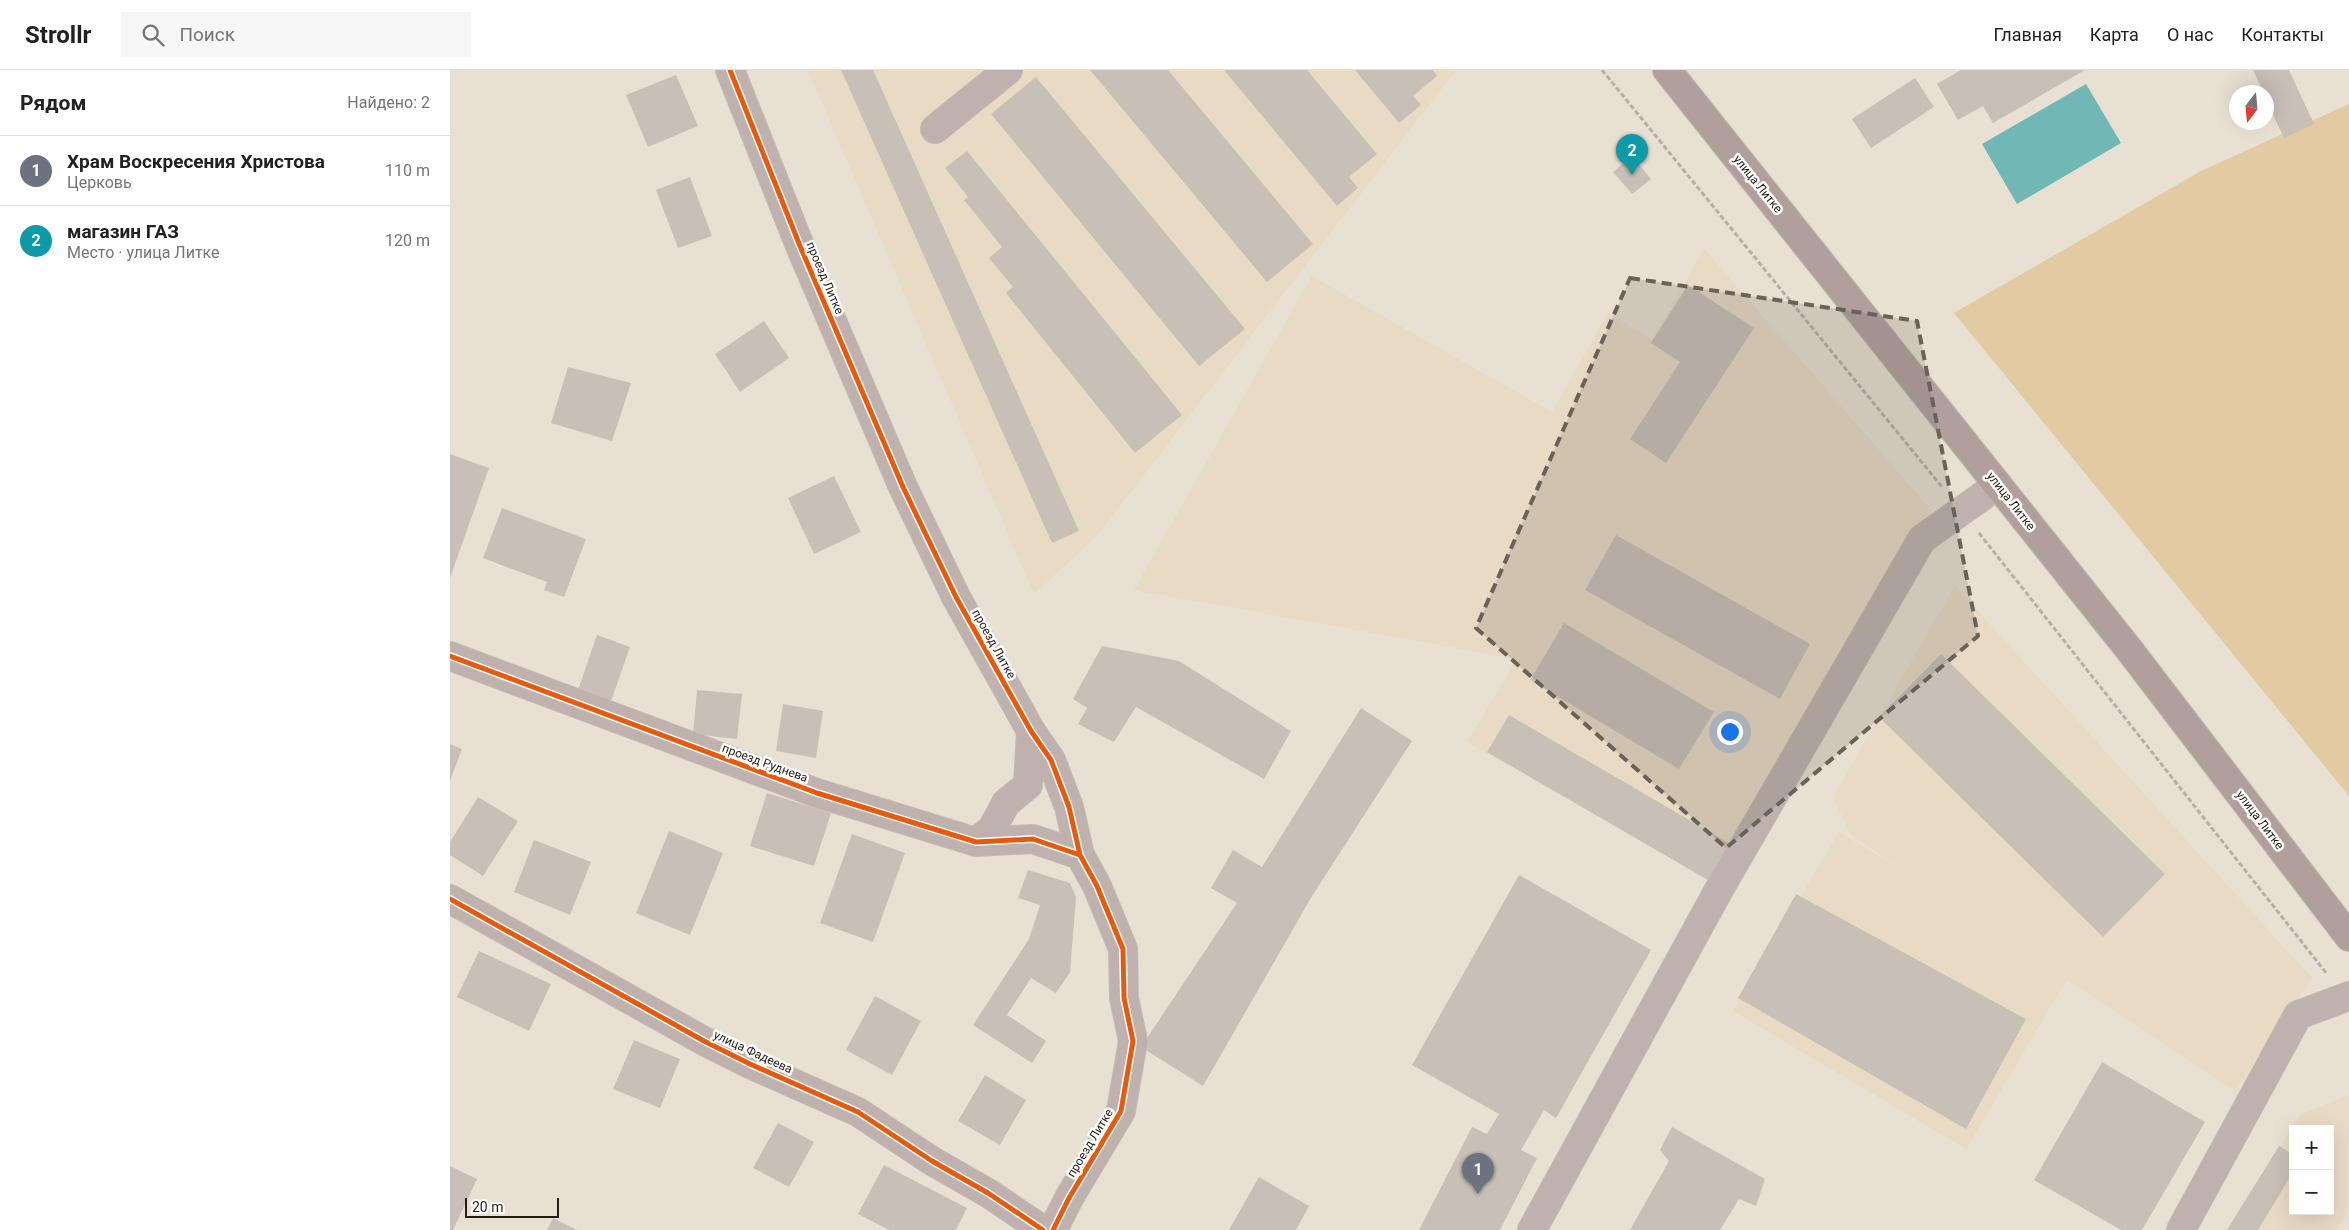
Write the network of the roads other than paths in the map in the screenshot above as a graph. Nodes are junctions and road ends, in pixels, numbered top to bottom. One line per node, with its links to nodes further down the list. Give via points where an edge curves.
1 (730, 70): 7 (street, проезд Литке, via 800,246 903,487 956,598)
2 (1008, 70): 4 (street)
3 (1667, 70): 5 (main road, улица Литке)
4 (934, 129)
5 (1998, 485): 11 (main road, улица Литке); 15 (street, via 1922,539 1721,886)
6 (450, 656): 8 (street, проезд Руднева, via 817,793)
7 (1031, 731): 8 (street, via 1028,785 1006,803 992,829); 9 (street, проезд Литке, via 1051,760 1070,807)
8 (976, 842): 9 (street, проезд Руднева, via 1033,839)
9 (1080, 854): 14 (street, проезд Литке, via 1123,949 1124,998 1133,1041 1121,1111)
10 (450, 899): 13 (street, улица Фадеева, via 712,1045 858,1112)
11 (2349, 936)
12 (2349, 996): 16 (street, via 2298,1015)
13 (1043, 1230)
14 (1053, 1230)
15 (1532, 1230)
16 (2181, 1230)

